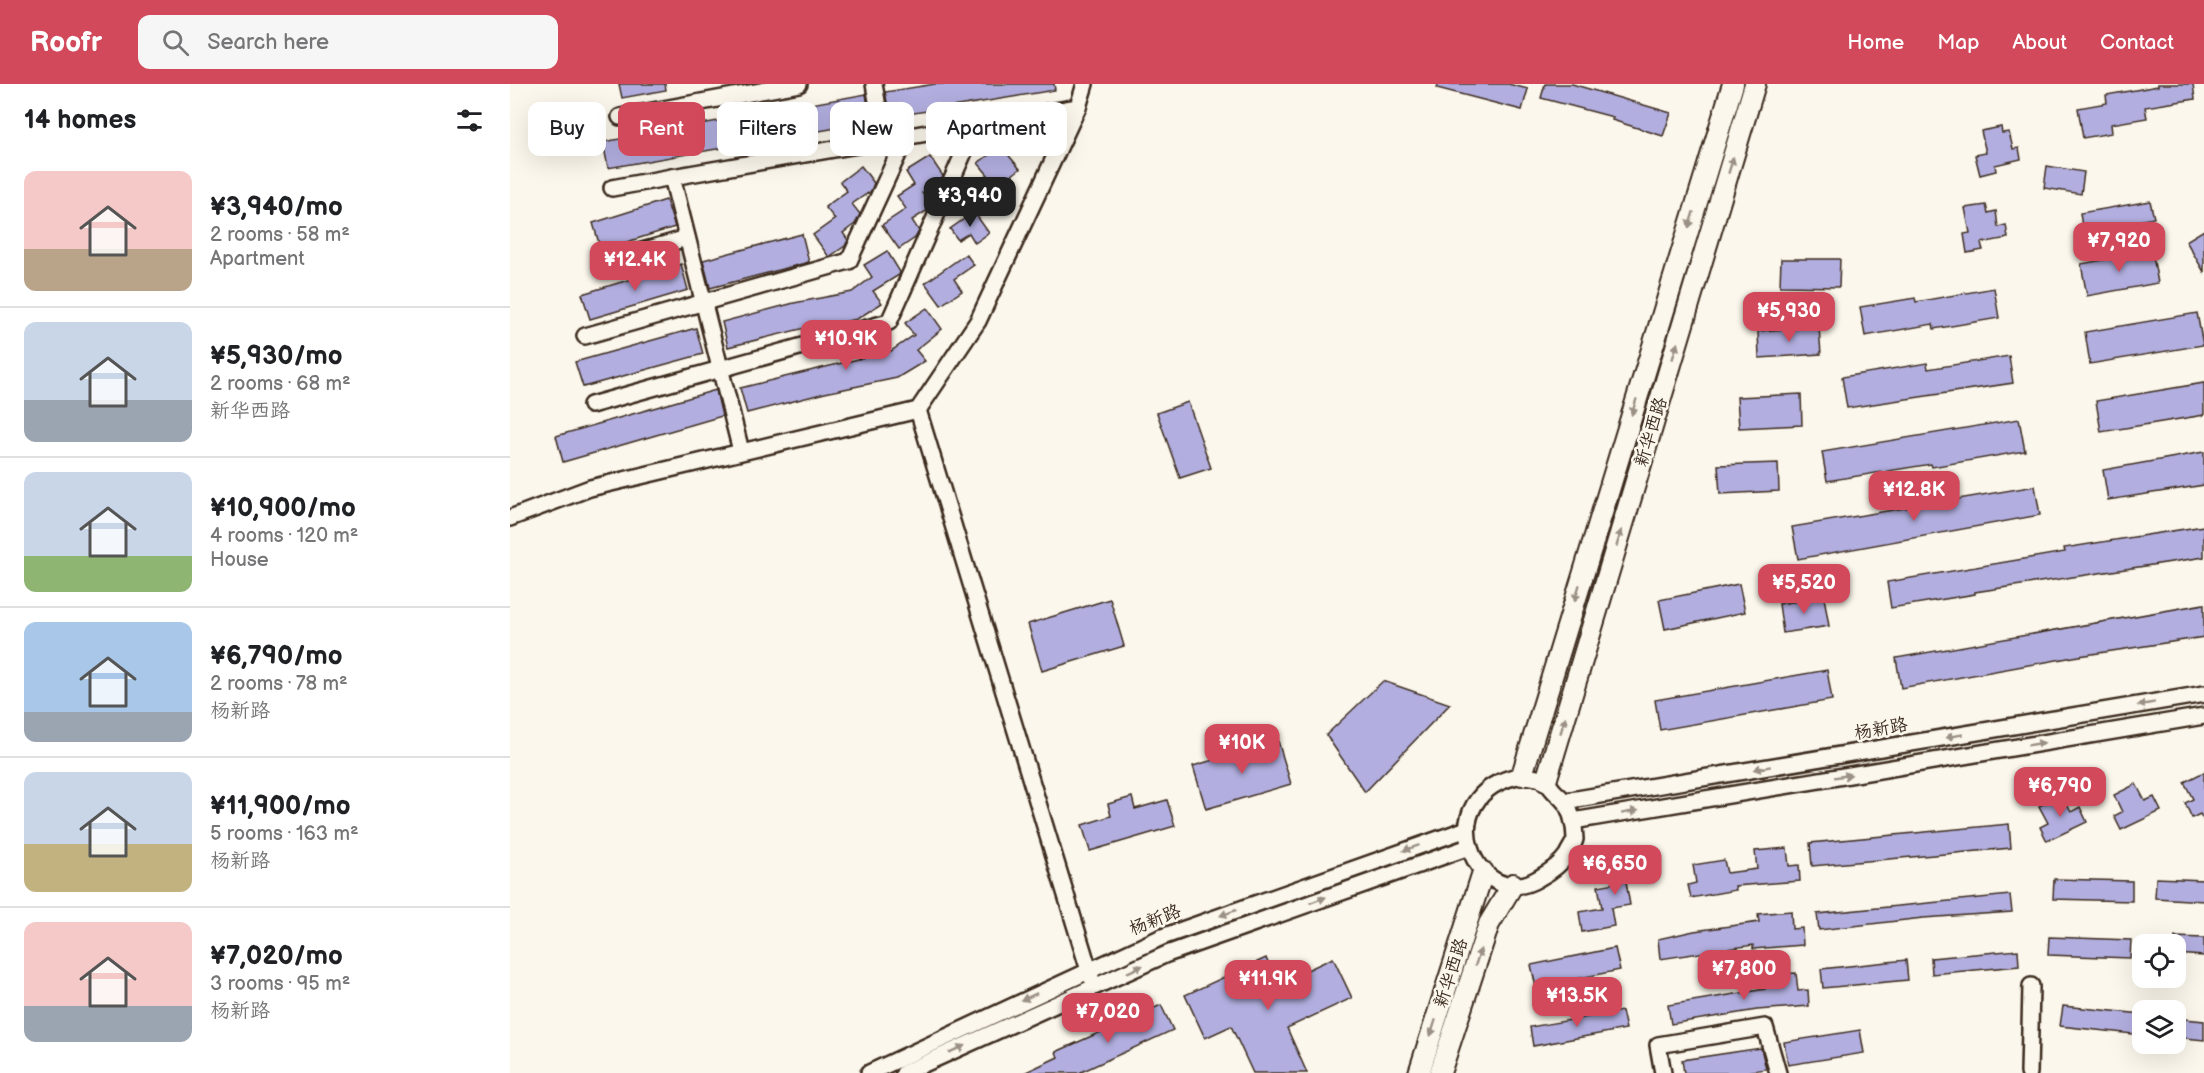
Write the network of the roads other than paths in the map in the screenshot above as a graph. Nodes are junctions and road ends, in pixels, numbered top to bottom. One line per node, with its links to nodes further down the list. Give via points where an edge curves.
1 (799, 84): 6 (street)
2 (874, 84): 7 (street)
3 (1085, 84): 8 (street)
4 (1733, 84): 26 (main road, 新华西路, one-way to 26)
5 (1755, 84): 27 (main road, 新华西路, one-way to 5)
6 (701, 102)
7 (877, 102)
8 (1078, 107): 9 (street); 21 (street, via 978,321)
9 (1067, 109)
10 (830, 150): 13 (street)
11 (897, 156): 17 (street, via 849,261)
12 (962, 156): 19 (street, via 890,322)
13 (672, 177): 14 (street); 15 (street)
14 (612, 188)
15 (687, 238): 16 (street); 17 (street)
16 (607, 261)
17 (704, 303): 18 (street); 19 (street)
18 (585, 336)
19 (721, 370): 20 (street); 22 (street)
20 (591, 405)
21 (918, 410): 22 (street); 34 (street)
22 (741, 451): 23 (street, via 590,488)
23 (510, 518)
24 (2204, 694): 28 (street, 杨新路, one-way to 28)
25 (2204, 716): 29 (street, one-way to 25)
26 (1522, 775): 27 (street); 30 (street, via 1490,786 1473,805)
27 (1546, 781): 28 (street)
28 (1565, 801): 29 (street)
29 (1573, 821): 33 (street, via 1575,840 1564,859 1528,885)
30 (1467, 829): 31 (street); 34 (street, 杨新路, one-way to 34, via 1162,937)
31 (1469, 847): 32 (street); 36 (street, 杨新路, one-way to 31, via 1167,954)
32 (1483, 872): 33 (street, via 1504,884); 39 (main road, 新华西路, one-way to 39)
33 (1513, 884): 40 (main road, 新华西路, one-way to 33, via 1489,924)
34 (1088, 970): 36 (street); 37 (street, 杨新路, one-way to 37)
35 (2031, 986): 43 (street)
36 (1097, 987): 38 (street, 杨新路, one-way to 36)
37 (869, 1073)
38 (904, 1073)
39 (1419, 1073)
40 (1440, 1073)
41 (1663, 1073): 42 (street, via 1658,1045 1765,1027)
42 (1778, 1073)
43 (2029, 1073)

